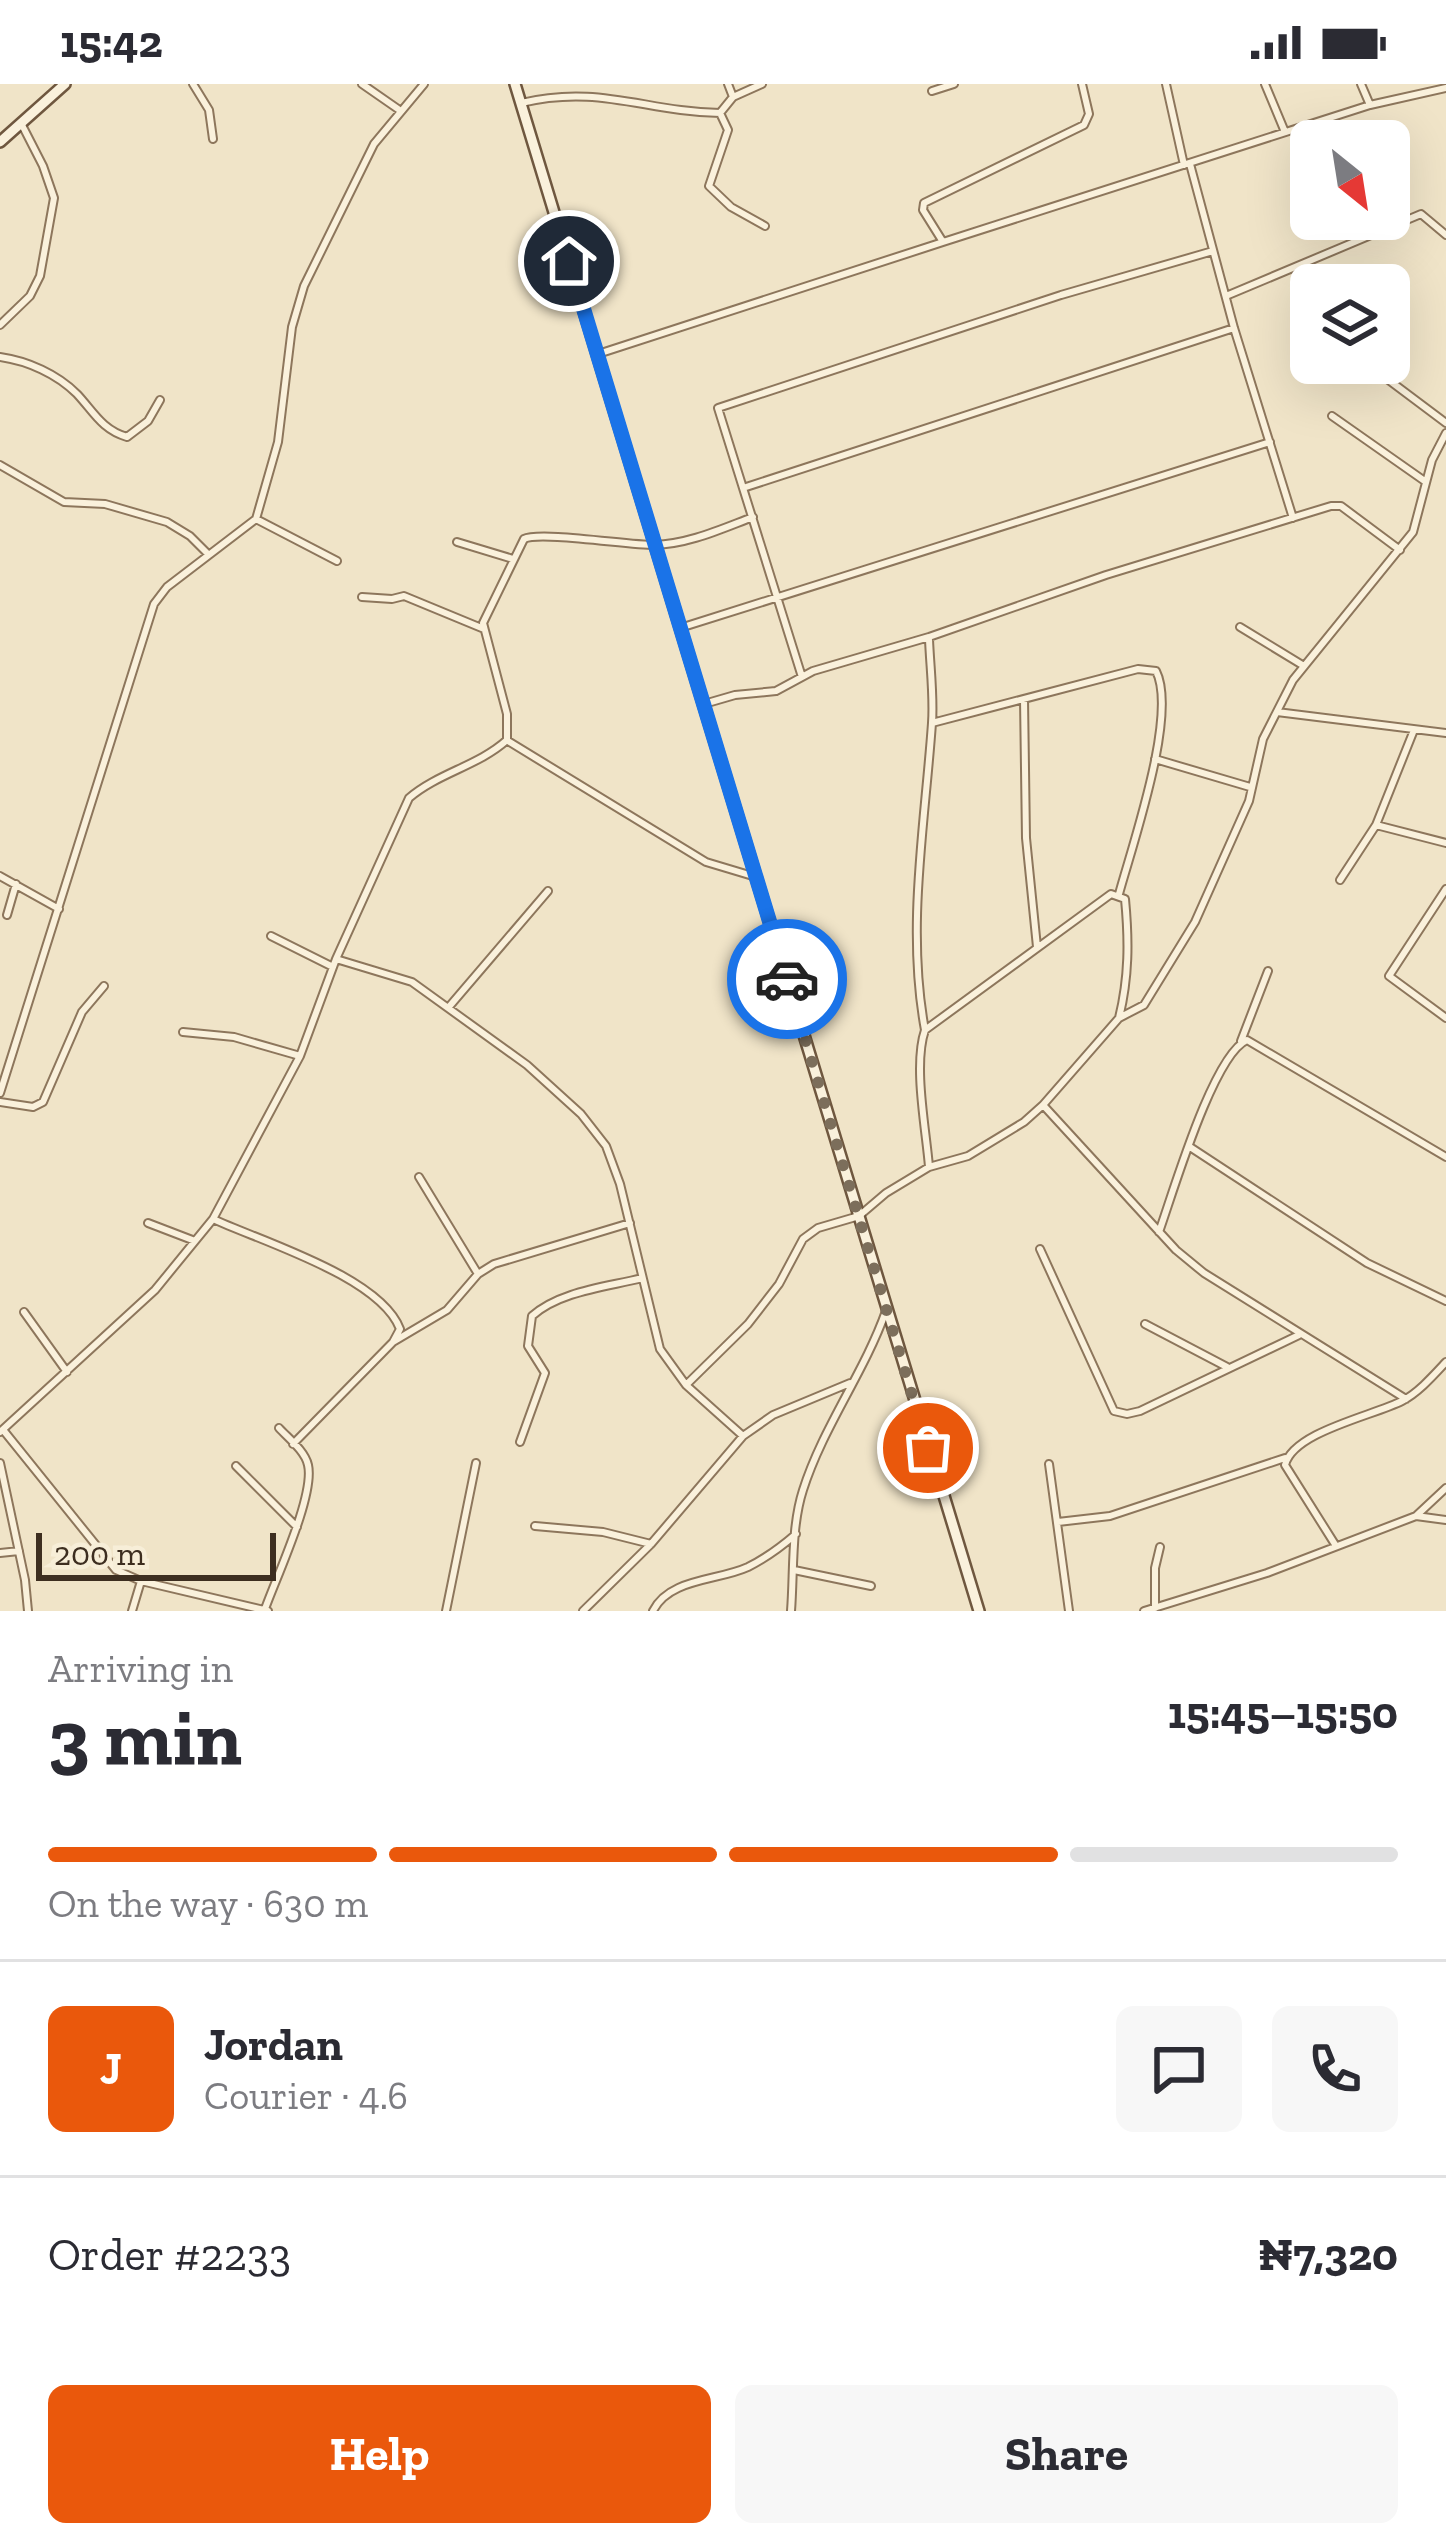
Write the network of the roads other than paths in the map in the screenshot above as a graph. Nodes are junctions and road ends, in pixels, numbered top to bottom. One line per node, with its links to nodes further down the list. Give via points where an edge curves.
1 (65, 84): 22 (main road)
2 (193, 84): 24 (street)
3 (362, 84): 20 (street)
4 (424, 84): 20 (street)
5 (515, 84): 18 (main road)
6 (615, 84): 16 (street)
7 (728, 84): 17 (street)
8 (762, 84): 17 (street)
9 (954, 84): 15 (street)
10 (1082, 84): 29 (street, via 1084,125 924,203)
11 (1166, 84): 26 (street)
12 (1265, 84): 23 (street)
13 (1361, 84): 19 (street)
14 (1446, 88): 19 (street)
15 (932, 91)
16 (617, 96): 18 (street, via 567,93); 21 (street)
17 (733, 97): 21 (street)
18 (521, 103): 34 (main road)
19 (1370, 105): 23 (street)
20 (400, 110): 47 (street, via 342,202 298,301 278,442)
21 (720, 113): 27 (street, via 728,130 709,186)
22 (21, 123): 25 (main road); 32 (street, via 53,198 40,276)
23 (1285, 132): 26 (street)
24 (213, 140)
25 (0, 142)
26 (1187, 164): 29 (street); 30 (street)
27 (765, 226)
28 (1446, 235): 31 (street, via 1420,214)
29 (943, 242): 34 (street)
30 (1214, 251): 31 (street); 44 (street, via 718,408)
31 (1226, 296): 33 (street)
32 (0, 326)
33 (1234, 328): 41 (street); 44 (street)
34 (598, 354): 49 (main road)
35 (0, 357): 37 (street, via 63,382 112,433 127,437)
36 (1394, 384): 39 (street)
37 (160, 400)
38 (1332, 416): 43 (street)
39 (1446, 423)
40 (1446, 433): 43 (street)
41 (1270, 442): 46 (street); 55 (street)
42 (0, 465): 51 (street, via 64,502 167,522)
43 (1426, 482): 50 (street)
44 (743, 488): 45 (street)
45 (753, 517): 49 (street); 55 (street)
46 (1293, 518): 50 (street, via 1341,506); 59 (street)
47 (256, 519): 51 (street); 53 (street)
48 (457, 542): 52 (street)
49 (654, 544): 52 (street, via 534,534); 57 (main road)
50 (1400, 550): 60 (street)
51 (208, 554): 80 (street, via 154,604)
52 (513, 559): 58 (street)
53 (337, 561)
54 (362, 596): 58 (street, via 404,596)
55 (777, 598): 57 (street); 61 (street)
56 (1240, 627): 60 (street)
57 (680, 628): 63 (main road)
58 (484, 629): 68 (street, via 508,714)
59 (929, 637): 61 (street); 65 (street)
60 (1304, 666): 64 (street)
61 (802, 677): 63 (street, via 776,691)
62 (1024, 699): 65 (street); 69 (street, via 1156,671 1162,682); 83 (street)
63 (704, 704): 74 (main road)
64 (1277, 712): 66 (street); 70 (street)
65 (932, 723): 90 (street, via 918,886)
66 (1414, 730): 67 (street); 71 (street)
67 (1446, 733)
68 (507, 740): 74 (street, via 706,862); 84 (street, via 409,798)
69 (1155, 759): 70 (street); 79 (street)
70 (1251, 787): 88 (street, via 1196,922 1144,1006)
71 (1376, 825): 72 (street); 75 (street)
72 (1446, 843)
73 (0, 876): 76 (street)
74 (756, 877): 100 (main road)
75 (1340, 880)
76 (16, 884): 80 (street); 81 (street)
77 (1446, 889): 89 (street, via 1389,976)
78 (548, 891): 87 (street)
79 (1119, 895): 83 (street); 88 (street, via 1129,970)
80 (59, 909): 94 (street)
81 (7, 915)
82 (271, 936): 84 (street)
83 (1037, 947): 90 (street)
84 (334, 963): 87 (street, via 399,976); 93 (street)
85 (1268, 971): 92 (street)
86 (104, 986): 94 (street, via 82,1012 43,1102)
87 (448, 1008): 103 (street, via 581,1114 605,1146)
88 (1119, 1018): 95 (street)
89 (1446, 1018)
90 (925, 1030): 98 (street)
91 (183, 1032): 93 (street, via 234,1036)
92 (1241, 1042): 96 (street, via 1214,1082); 97 (street)
93 (300, 1056): 101 (street)
94 (0, 1098)
95 (1043, 1105): 98 (street, via 968,1156); 104 (street)
96 (1190, 1148): 104 (street); 109 (street, via 1366,1263)
97 (1446, 1157)
98 (929, 1168): 100 (street)
99 (419, 1177): 107 (street)
100 (859, 1216): 110 (main road); 119 (street, via 802,1239 748,1324)
101 (213, 1219): 105 (street); 114 (street, via 369,1289 400,1329)
102 (148, 1223): 105 (street)
103 (630, 1223): 107 (street); 108 (street)
104 (1159, 1232): 113 (street, via 1204,1273)
105 (195, 1241): 117 (street)
106 (1040, 1249): 116 (street, via 1114,1411 1140,1411)
107 (478, 1274): 114 (street, via 447,1310)
108 (642, 1279): 119 (street, via 660,1349); 124 (street, via 579,1293 532,1316 528,1346 544,1373)
109 (1446, 1300)
110 (887, 1308): 118 (street); 154 (main road)
111 (24, 1312): 117 (street)
112 (1145, 1324): 116 (street)
113 (1301, 1334): 116 (street); 120 (street)
114 (393, 1342): 125 (street)
115 (1446, 1362): 120 (street)
116 (1229, 1369)
117 (67, 1372): 122 (street)
118 (850, 1383): 123 (street); 137 (street, via 803,1486)
119 (686, 1384): 123 (street)
120 (1406, 1399): 126 (street, via 1325,1431)
121 (279, 1428): 125 (street)
122 (2, 1431): 144 (street, via 116,1570)
123 (743, 1436): 138 (street)
124 (520, 1442)
125 (293, 1444): 136 (street, via 308,1463)
126 (1285, 1458): 134 (street, via 1110,1516); 139 (street)
127 (0, 1463): 141 (street)
128 (476, 1463): 150 (street)
129 (1049, 1464): 134 (street)
130 (236, 1466): 136 (street)
131 (1446, 1488): 132 (street)
132 (1416, 1516): 133 (street); 139 (street)
133 (1446, 1520)
134 (1058, 1522): 155 (street)
135 (536, 1526): 138 (street)
136 (297, 1527): 147 (street)
137 (796, 1534): 143 (street); 152 (street, via 743,1569 673,1592)
138 (651, 1544): 151 (street)
139 (1336, 1546): 146 (street)
140 (1160, 1547): 146 (street)
141 (19, 1551): 142 (street); 148 (street)
142 (0, 1553)
143 (794, 1570): 145 (street); 153 (street)
144 (141, 1581): 147 (street); 149 (street)
145 (871, 1586)
146 (1155, 1608): 156 (street)
147 (267, 1610)
148 (28, 1611)
149 (132, 1611)
150 (446, 1611)
151 (583, 1611)
152 (653, 1611)
153 (791, 1611)
154 (979, 1611)
155 (1069, 1611)
156 (1144, 1611)

